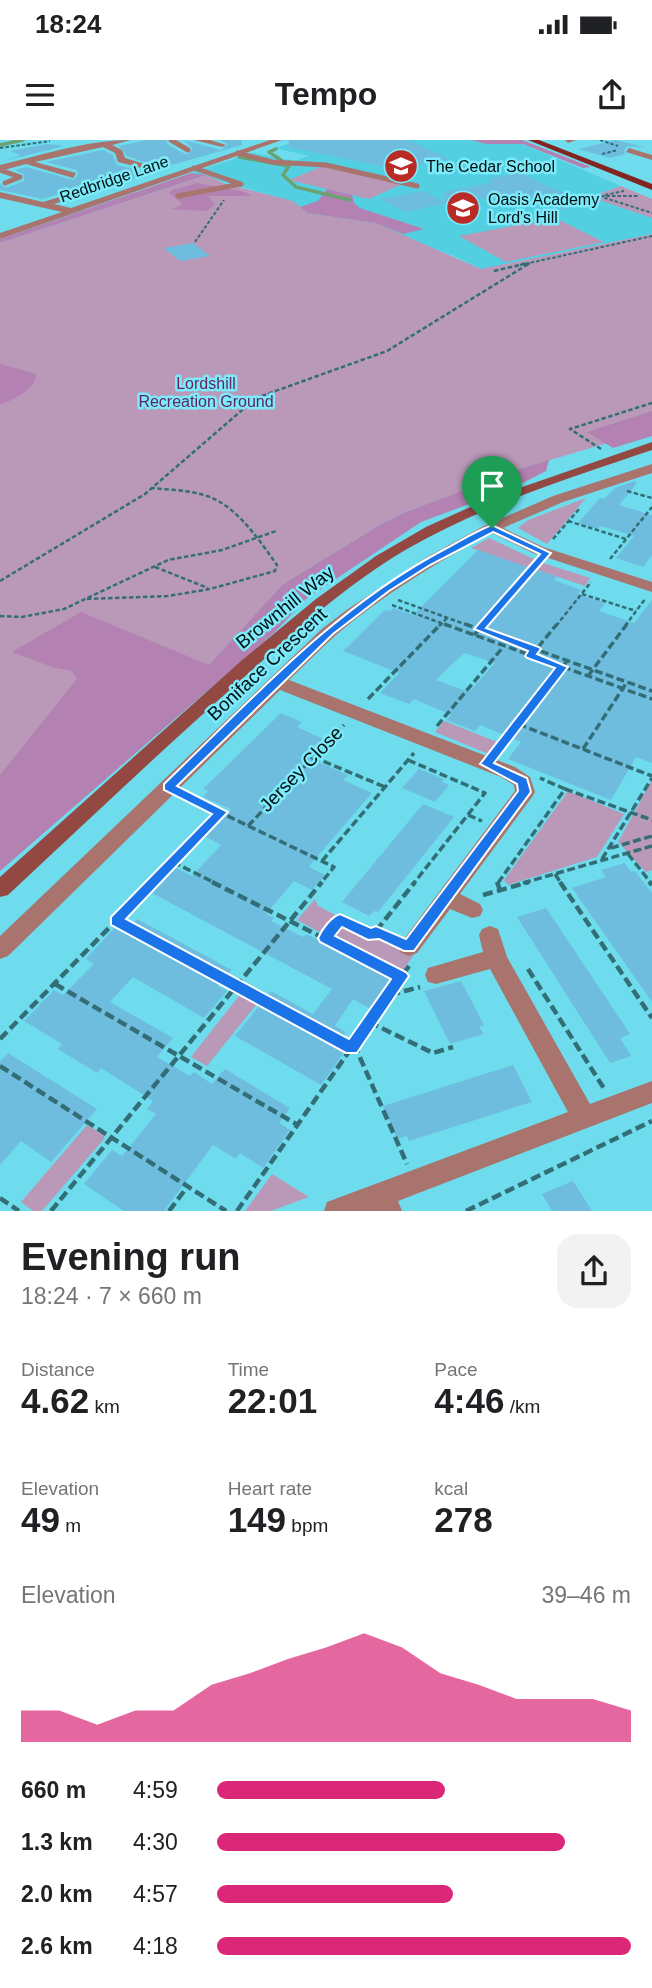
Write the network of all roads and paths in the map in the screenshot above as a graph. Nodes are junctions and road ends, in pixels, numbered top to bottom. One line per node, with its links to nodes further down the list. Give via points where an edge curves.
1 (127, 140): 6 (street)
2 (171, 140): 8 (lane)
3 (198, 140): 7 (street)
4 (278, 140): 10 (street, Redbridge Lane)
5 (532, 140): 20 (main road)
6 (104, 144): 13 (street); 16 (street, via 119,152 121,160)
7 (222, 145)
8 (188, 149)
9 (629, 150): 12 (street)
10 (238, 153): 14 (street, Redbridge Lane); 19 (lane, via 272,162 326,165)
11 (13, 156): 13 (street)
12 (650, 156)
13 (26, 161): 15 (street); 17 (street)
14 (194, 168): 25 (lane, via 241,184); 29 (street, Redbridge Lane)
15 (0, 169): 18 (lane, via 20,177)
16 (155, 170)
17 (73, 175)
18 (5, 183)
19 (417, 186)
20 (652, 187)
21 (99, 188): 28 (street)
22 (634, 188): 26 (path)
23 (228, 194): 33 (path)
24 (0, 195): 28 (street)
25 (177, 196)
26 (599, 196): 27 (path); 30 (path)
27 (639, 196)
28 (46, 204): 29 (street)
29 (71, 211): 31 (street, Redbridge Lane)
30 (652, 213)
31 (0, 236)
32 (652, 236): 34 (path)
33 (195, 242)
34 (532, 262): 35 (path); 40 (path, via 387,351 256,398)
35 (494, 271)
36 (652, 402): 38 (path, via 570,429)
37 (652, 446): 106 (street, Brownhill Way, via 464,513 366,570 214,694)
38 (603, 450)
39 (652, 468): 44 (street, Boniface Crescent, via 547,503)
40 (152, 488): 46 (path, via 214,499); 51 (path)
41 (585, 502): 43 (path)
42 (652, 507): 47 (path)
43 (568, 522): 47 (path); 48 (path)
44 (492, 528): 48 (street); 55 (street, Boniface Crescent)
45 (276, 531): 46 (path)
46 (257, 537): 49 (path); 52 (path, via 276,565 275,571)
47 (626, 539): 50 (path)
48 (544, 552): 50 (street); 61 (path)
49 (155, 567): 52 (path); 56 (path)
50 (600, 571): 53 (street); 54 (path)
51 (0, 581)
52 (209, 589): 56 (path, via 169,596)
53 (652, 589): 57 (path)
54 (582, 594): 57 (path); 65 (path)
55 (376, 596): 59 (path); 60 (path); 71 (street, Boniface Crescent, via 329,632)
56 (87, 599): 58 (path, via 64,609)
57 (636, 611): 69 (path)
58 (0, 616)
59 (447, 618): 60 (path, Jersey Close); 61 (path)
60 (442, 623): 62 (path); 76 (path, Jersey Close)
61 (479, 629): 62 (path); 63 (path)
62 (474, 635): 64 (path)
63 (509, 640): 64 (path); 65 (path)
64 (503, 646): 66 (path); 78 (path)
65 (535, 649): 66 (path); 67 (path)
66 (531, 656): 68 (path)
67 (567, 661): 68 (path); 69 (path)
68 (562, 667): 70 (path); 77 (path)
69 (592, 670): 70 (path); 72 (path)
70 (588, 676): 73 (path)
71 (277, 682): 76 (street, Jersey Close); 84 (street, Boniface Crescent)
72 (627, 682): 73 (path); 74 (path)
73 (623, 689): 75 (path); 79 (path)
74 (652, 691)
75 (652, 699)
76 (355, 713): 78 (street, Jersey Close); 80 (path, Jersey Close)
77 (518, 724): 79 (path); 82 (path)
78 (425, 740): 81 (path); 82 (street, Jersey Close)
79 (583, 749): 83 (path)
80 (313, 757): 85 (path); 92 (path, Jersey Close)
81 (408, 760): 85 (path); 89 (path, via 485,793)
82 (486, 764): 107 (street, Jersey Close, via 523,782 525,792)
83 (652, 777): 88 (path)
84 (168, 787): 87 (path); 114 (street, Boniface Crescent)
85 (385, 787): 99 (path)
86 (565, 789): 88 (path)
87 (221, 812): 92 (path); 95 (path)
88 (631, 812): 90 (path); 97 (path)
89 (468, 815): 91 (path); 111 (path)
90 (652, 820)
91 (486, 823)
92 (248, 826): 99 (path)
93 (189, 834): 95 (path)
94 (652, 836): 97 (path)
95 (196, 838): 101 (path)
96 (652, 846): 98 (path)
97 (609, 848): 100 (path)
98 (628, 854): 100 (path); 105 (path)
99 (322, 861): 109 (path, via 334,867)
100 (601, 861): 103 (path)
101 (173, 862): 104 (path); 109 (path)
102 (150, 873): 104 (path)
103 (555, 874): 108 (path, via 481,896); 121 (path)
104 (158, 877): 110 (path)
105 (652, 885)
106 (0, 889)
107 (446, 897): 108 (street); 113 (street, Jersey Close)
108 (479, 907)
109 (291, 920): 112 (path); 118 (path)
110 (116, 921): 117 (path); 118 (path)
111 (376, 932): 112 (path, via 373,936 340,919); 113 (path)
112 (325, 938): 119 (path, via 401,976)
113 (409, 947)
114 (0, 950)
115 (524, 963): 130 (path)
116 (436, 975): 119 (path, via 439,982); 131 (street, via 493,946)
117 (55, 984): 122 (path); 127 (path)
118 (239, 985): 125 (path); 127 (path)
119 (388, 995): 123 (path)
120 (16, 1011): 122 (path)
121 (651, 1014)
122 (23, 1016): 124 (path)
123 (369, 1022): 125 (path); 126 (path, via 433,1053)
124 (0, 1039)
125 (353, 1046): 133 (path); 135 (path)
126 (453, 1047)
127 (179, 1057): 133 (path); 134 (path)
128 (0, 1066): 134 (path)
129 (650, 1097): 130 (street)
130 (615, 1106): 131 (street)
131 (584, 1118): 135 (street)
132 (652, 1121): 145 (path)
133 (298, 1125): 143 (path)
134 (112, 1137): 136 (path); 140 (path)
135 (414, 1182): 138 (street)
136 (188, 1186): 141 (path); 142 (path)
137 (0, 1198): 139 (path)
138 (385, 1202): 144 (street)
139 (19, 1211)
140 (51, 1211)
141 (169, 1211)
142 (226, 1211)
143 (237, 1211)
144 (337, 1211)
145 (466, 1211)

